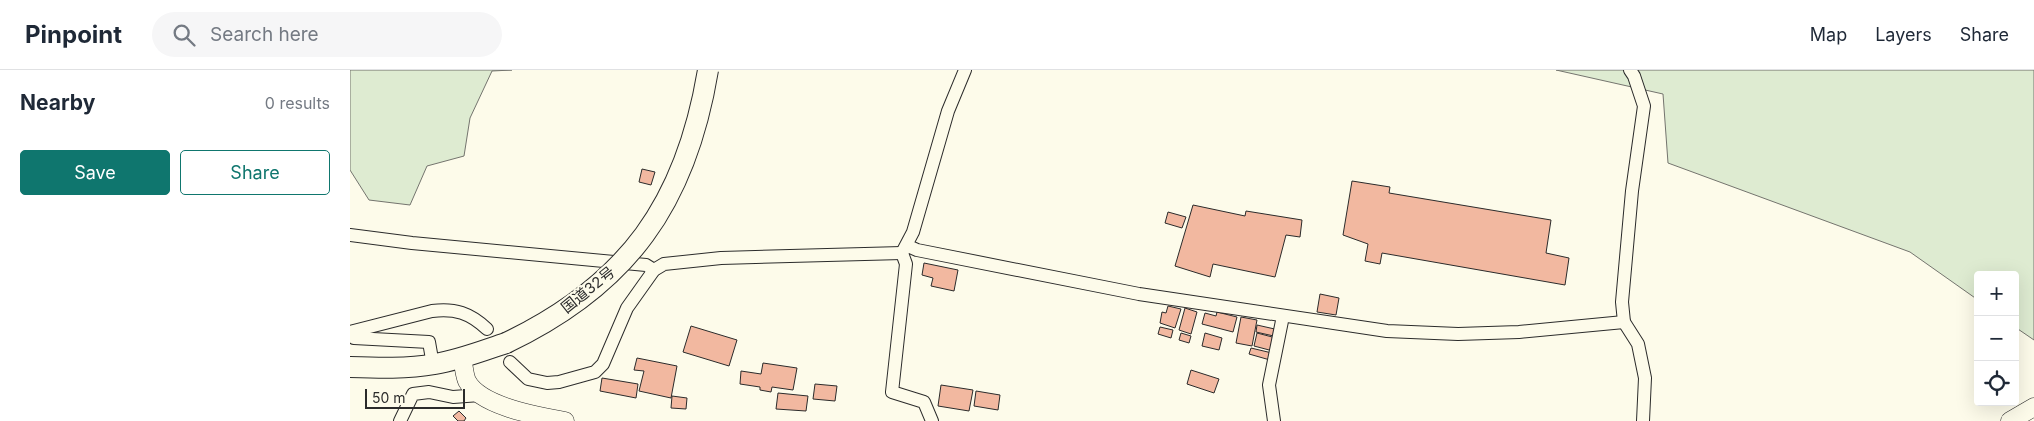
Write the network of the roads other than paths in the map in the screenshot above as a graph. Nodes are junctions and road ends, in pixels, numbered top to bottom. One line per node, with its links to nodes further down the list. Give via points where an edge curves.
1 (708, 70): 11 (highway, 国道32号, bridge, via 696,131 658,217 605,279)
2 (964, 70): 5 (street, via 948,111 914,232)
3 (1630, 70): 8 (street, via 1644,106 1632,191 1622,302)
4 (350, 236): 6 (street, via 646,265)
5 (905, 250): 6 (street, via 721,258 664,264); 7 (street, via 1139,294); 19 (street, via 892,392 924,402)
6 (654, 270): 11 (street, via 627,308 603,364 595,372 559,382 528,379)
7 (1284, 316): 8 (street, via 1387,331 1458,334); 20 (street, via 1269,385)
8 (1624, 322): 21 (street, via 1638,344 1645,378)
9 (354, 328): 10 (street, via 446,309 468,314); 13 (street, via 354,338 429,342)
10 (487, 329)
11 (508, 353): 12 (highway, 国道32号)
12 (462, 358): 13 (highway, 国道32号); 15 (main road, via 468,382)
13 (433, 365): 14 (highway, 国道32号)
14 (350, 367)
15 (480, 395): 17 (street, via 412,394); 18 (main road, via 506,407)
16 (2034, 407): 22 (main road)
17 (400, 421)
18 (565, 421)
19 (932, 421)
20 (1274, 421)
21 (1643, 421)
22 (2010, 421)

